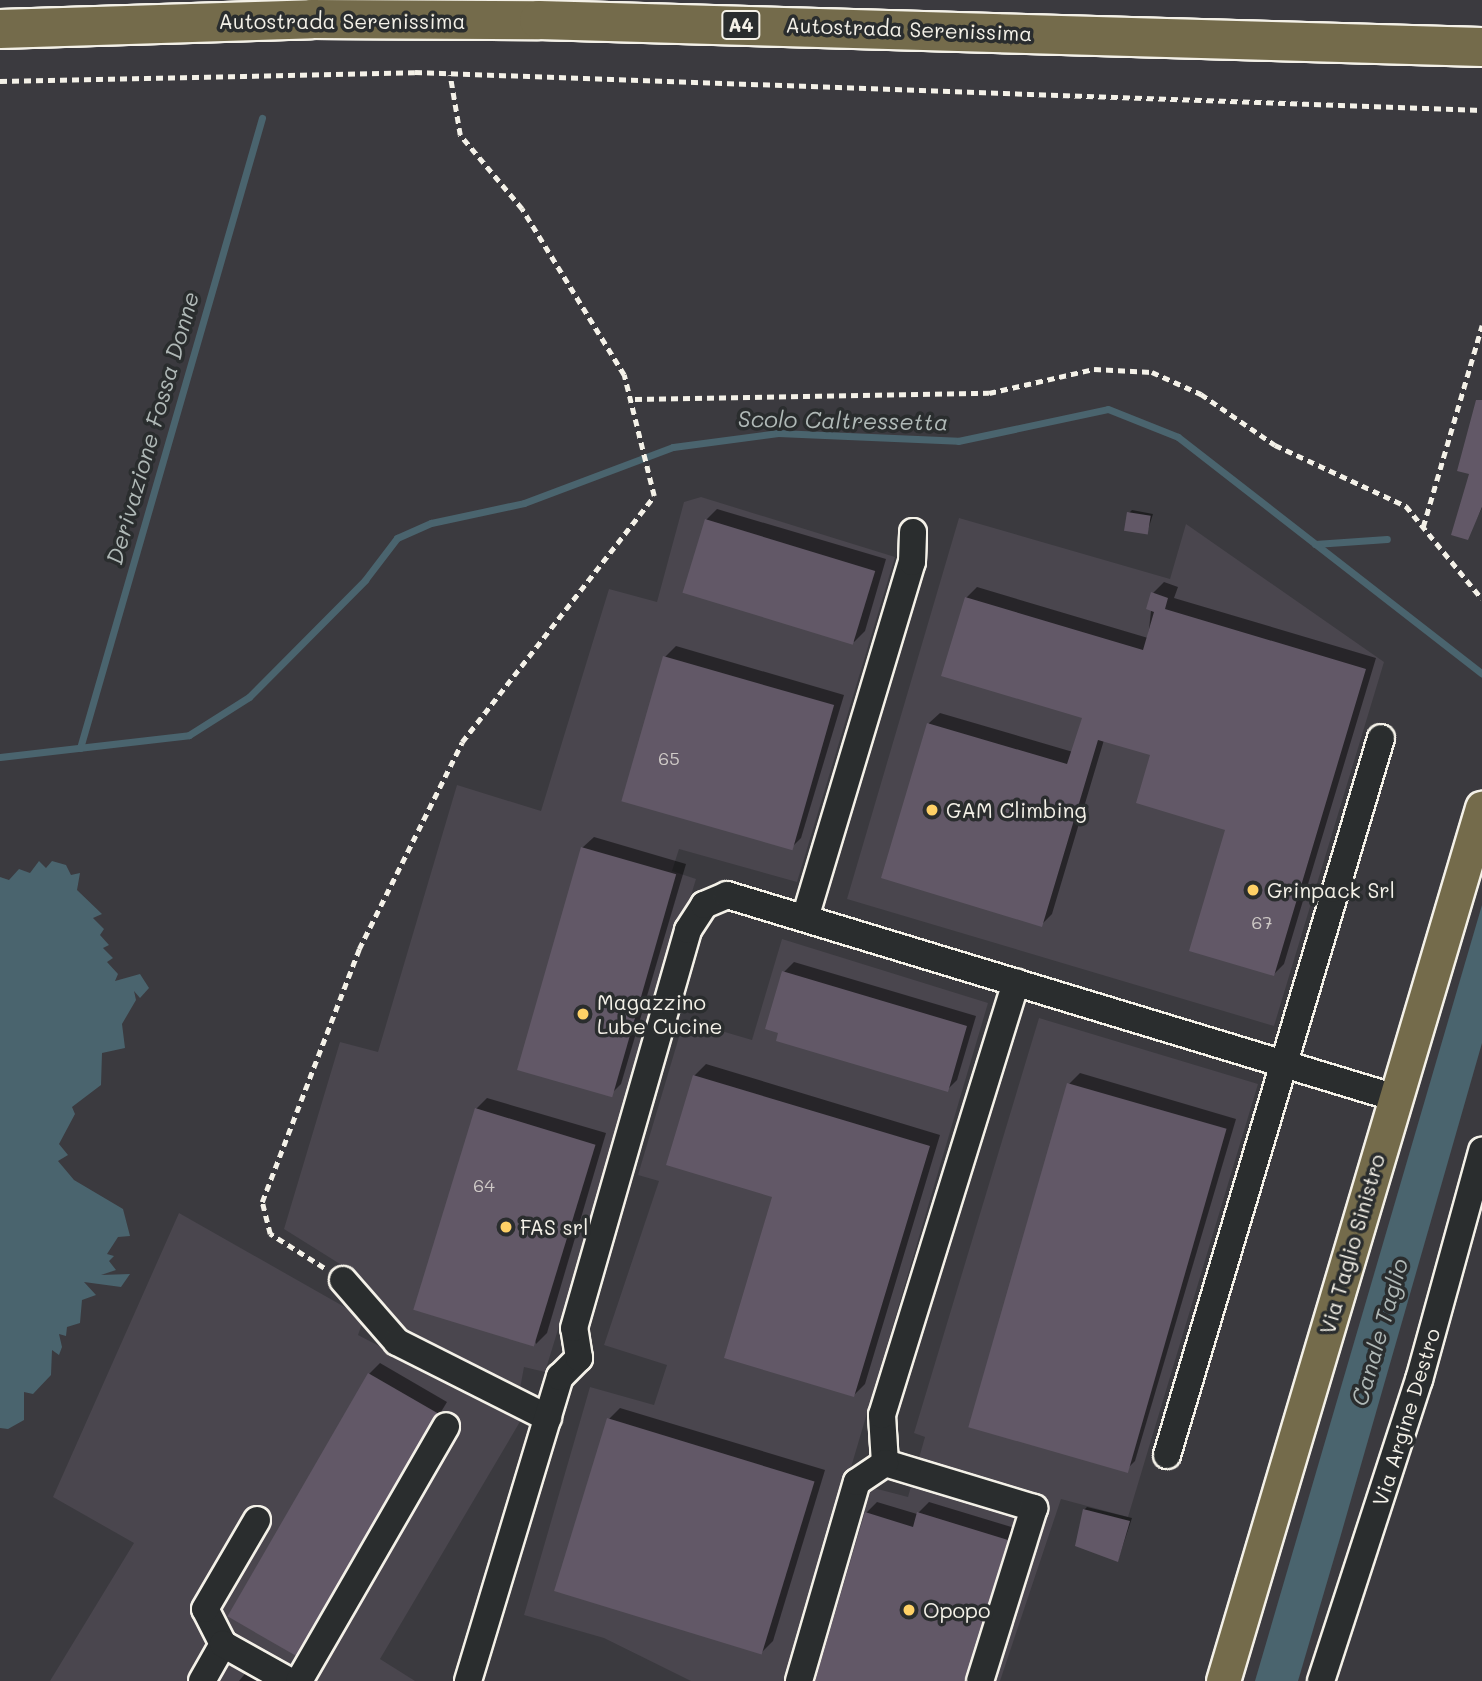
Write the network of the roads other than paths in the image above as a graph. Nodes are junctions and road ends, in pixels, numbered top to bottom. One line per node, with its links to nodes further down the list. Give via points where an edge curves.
1 (81, 25): 2 (highway, Autostrada Serenissima / A4); 3 (highway); 4 (highway, Autostrada Serenissima / A4, via 552,21)
2 (0, 29)
3 (0, 37)
4 (1482, 47)
5 (913, 532): 8 (street, via 912,562)
6 (1381, 737): 10 (street)
7 (1482, 808): 11 (main road, Via Taglio Sinistro)
8 (805, 918): 9 (street); 14 (street, via 727,895 704,905 688,930 574,1328 579,1358 560,1377)
9 (1016, 982): 10 (street); 17 (street, via 882,1415)
10 (1284, 1064): 11 (street); 16 (street)
11 (1396, 1098): 26 (main road, Via Taglio Sinistro)
12 (1482, 1151): 27 (street, Via Argine Destro, via 1419,1380)
13 (343, 1280): 14 (street, via 397,1342)
14 (548, 1418): 23 (street)
15 (446, 1426): 22 (street)
16 (1167, 1455)
17 (885, 1463): 24 (street, via 857,1482); 25 (street, via 1034,1508)
18 (257, 1520): 19 (street, via 205,1609)
19 (223, 1644): 20 (street); 21 (street)
20 (202, 1681)
21 (289, 1681)
22 (299, 1681)
23 (468, 1681)
24 (799, 1681)
25 (980, 1681)
26 (1223, 1681)
27 (1321, 1681)

